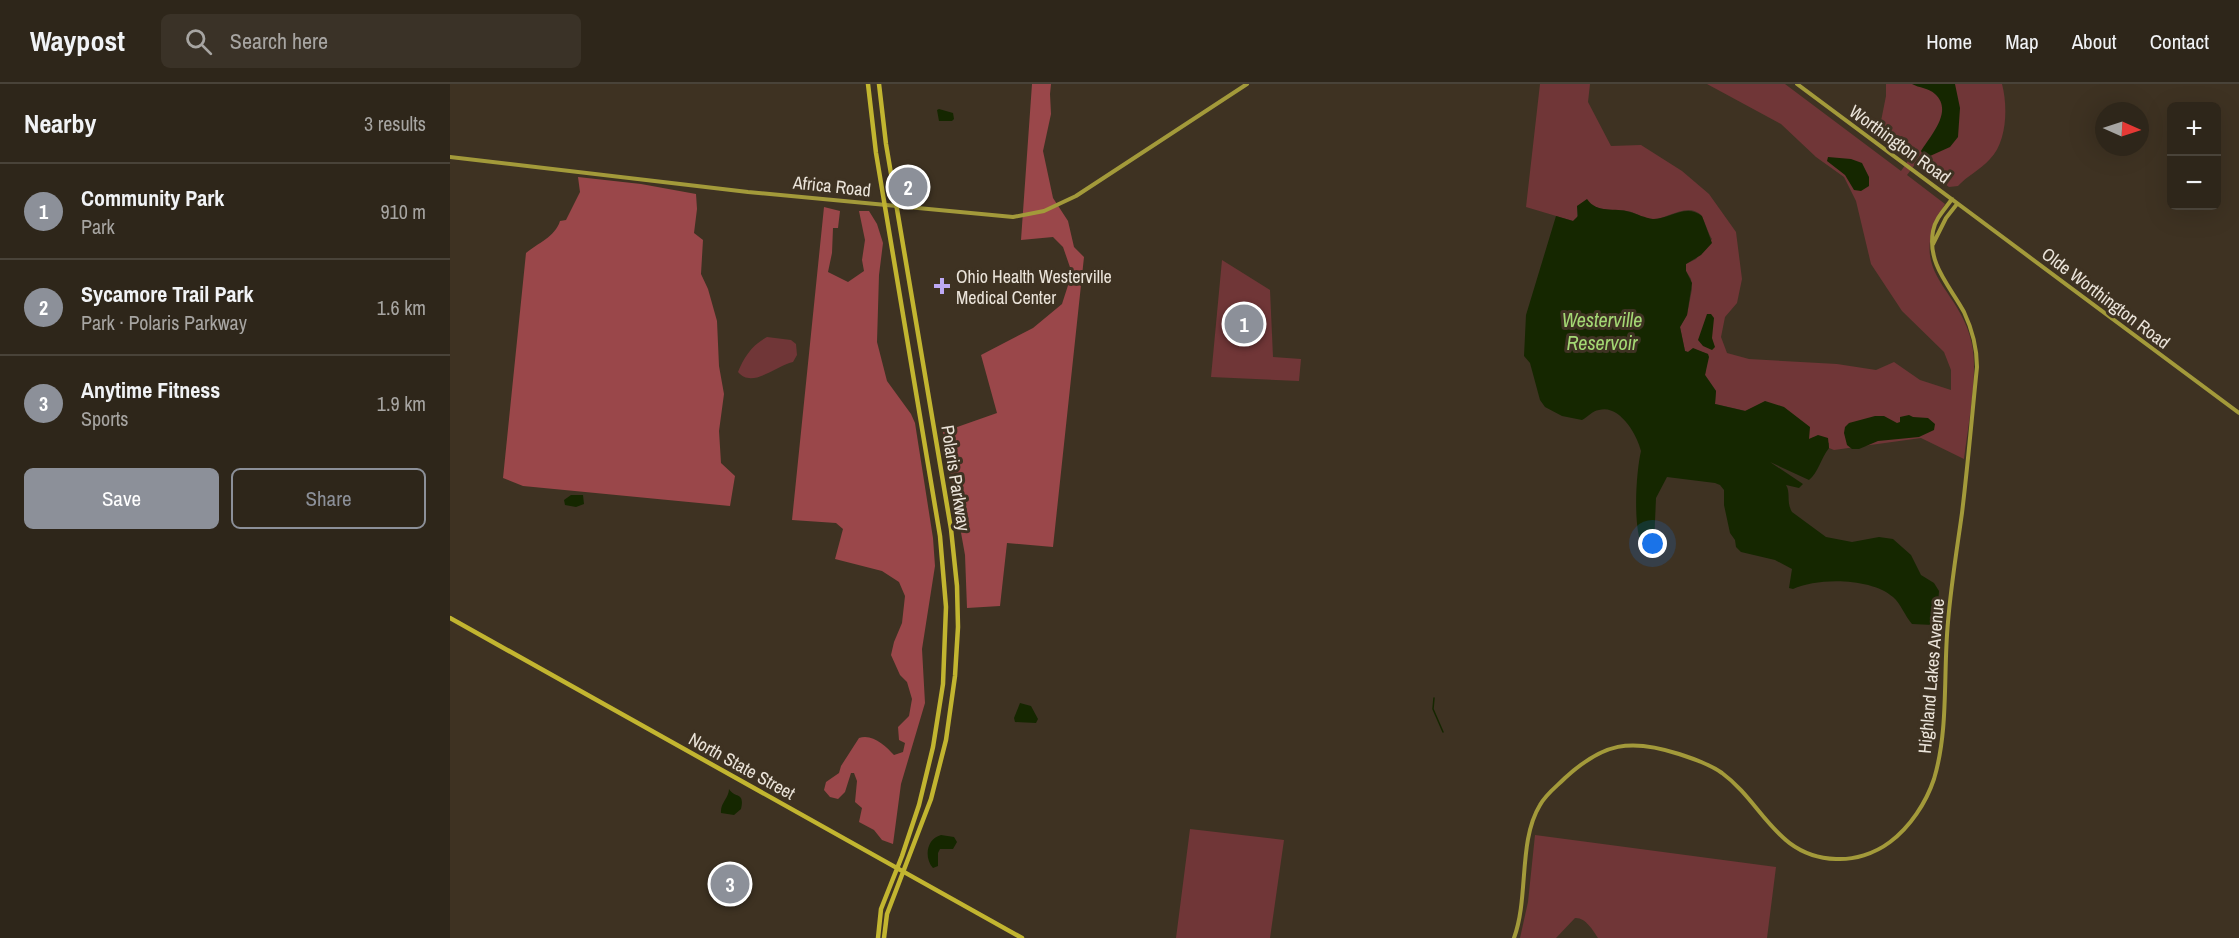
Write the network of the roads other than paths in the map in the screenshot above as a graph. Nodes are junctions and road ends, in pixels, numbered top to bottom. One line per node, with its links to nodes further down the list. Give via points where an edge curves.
1 (868, 84): 8 (main road, Polaris Parkway)
2 (879, 84): 9 (main road, Polaris Parkway)
3 (1246, 84): 9 (street, Africa Road, via 1076,196 1044,211 1002,217)
4 (1797, 84): 6 (street, Worthington Road)
5 (450, 157): 8 (street, Africa Road)
6 (1952, 199): 7 (street, Worthington Road); 10 (street, Highland Lakes Avenue, via 1935,226)
7 (1957, 204): 10 (street); 11 (street, Olde Worthington Road)
8 (885, 205): 9 (street, Africa Road); 13 (main road, Polaris Parkway, via 940,533 946,607 943,684 934,739 919,805)
9 (896, 206): 14 (main road, Polaris Parkway, via 951,529 958,616 946,740 931,799)
10 (1933, 244): 17 (street, Highland Lakes Avenue, via 1936,269 1970,325 1977,363 1951,587 1940,747 1934,777 1923,802 1904,830 1880,849 1848,859 1822,858 1788,843 1731,780 1711,766 1648,746 1606,750 1573,771 1538,808 1530,830)
11 (2239, 413)
12 (450, 618): 13 (main road, North State Street)
13 (897, 869): 14 (main road, North State Street); 15 (main road, Polaris Parkway, via 881,909)
14 (903, 872): 15 (main road, Polaris Parkway); 16 (main road, North State Street)
15 (881, 938)
16 (1022, 938)
17 (1514, 938)

